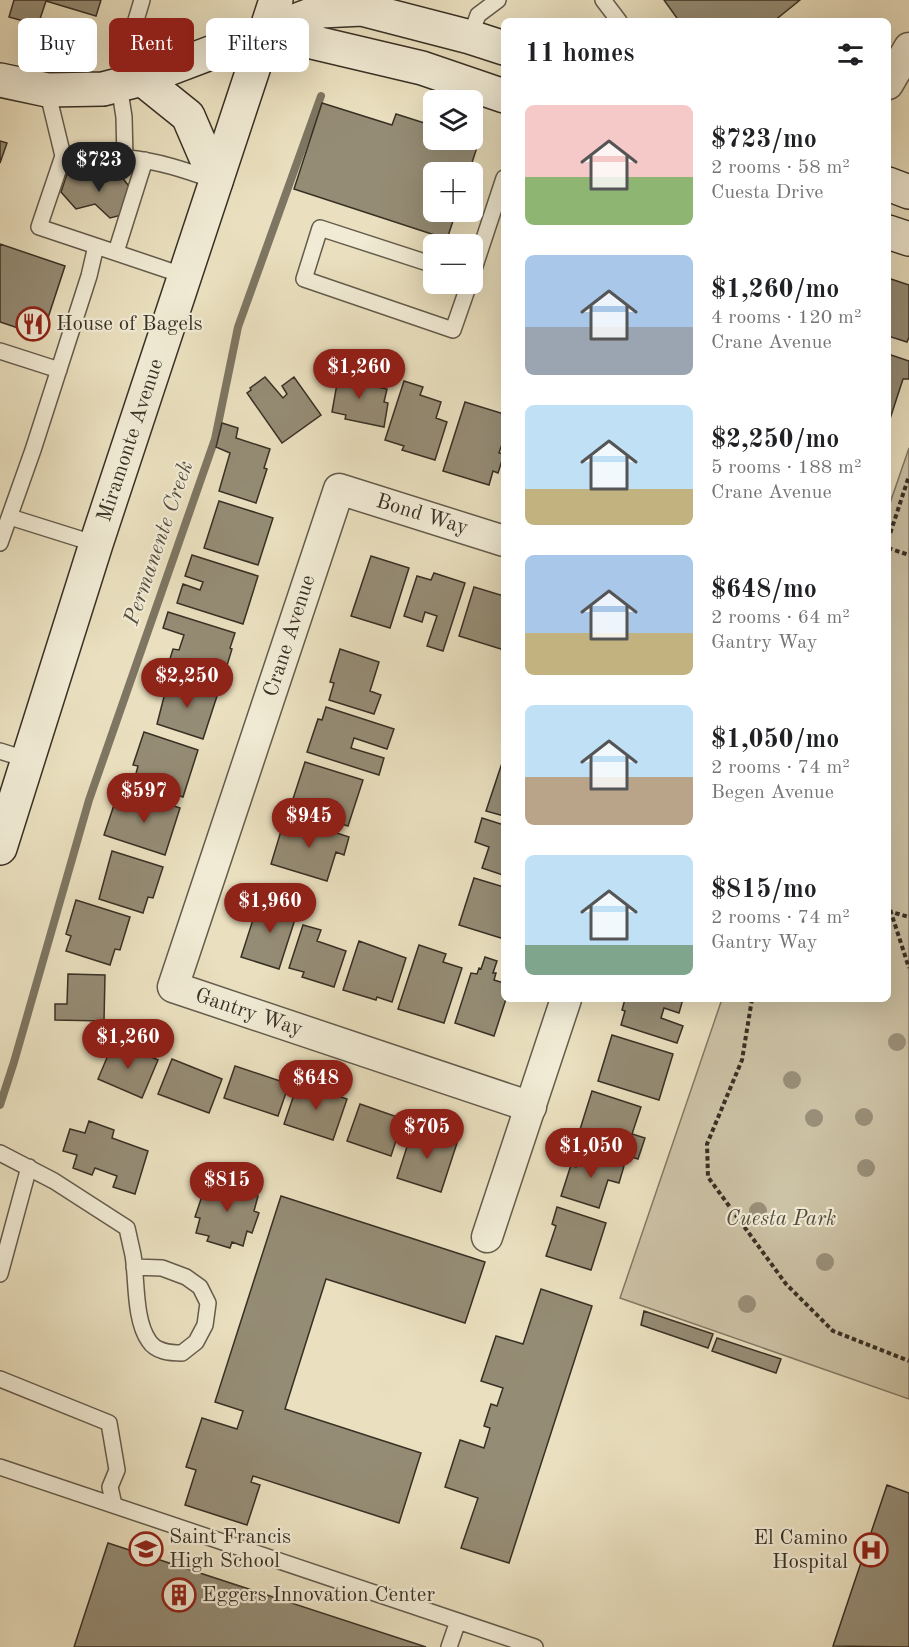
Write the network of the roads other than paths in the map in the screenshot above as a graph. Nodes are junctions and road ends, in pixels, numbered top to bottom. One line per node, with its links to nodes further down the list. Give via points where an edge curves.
1 (142, 0): 17 (lane, via 134,30)
2 (276, 0): 6 (street, Miramonte Avenue)
3 (498, 0): 9 (lane, via 478,15)
4 (603, 0): 8 (lane)
5 (359, 5): 7 (street); 9 (street)
6 (270, 18)
7 (301, 18)
8 (617, 18)
9 (470, 37): 11 (street)
10 (309, 41): 19 (street, via 422,68)
11 (501, 47)
12 (909, 48): 15 (street)
13 (206, 53): 17 (street)
14 (252, 72): 23 (street, Miramonte Avenue)
15 (891, 79)
16 (0, 80): 18 (street)
17 (131, 82): 18 (street, via 103,89); 21 (lane, via 124,117); 23 (street, via 188,116)
18 (46, 90): 20 (lane)
19 (501, 95)
20 (63, 156): 21 (lane); 30 (lane, via 39,227)
21 (125, 158): 22 (lane)
22 (145, 160): 23 (lane); 31 (lane)
23 (216, 181): 33 (street, Miramonte Avenue)
24 (891, 185): 26 (street)
25 (501, 187): 29 (lane)
26 (909, 192)
27 (891, 233): 28 (street)
28 (909, 239)
29 (483, 242)
30 (96, 246): 31 (lane); 36 (lane)
31 (116, 252): 33 (lane)
32 (423, 261): 34 (lane, via 320,228 304,279 453,330)
33 (185, 276): 41 (street, Miramonte Avenue)
34 (466, 294)
35 (0, 351): 36 (lane)
36 (59, 370): 38 (lane)
37 (339, 489): 39 (street, Bond Way); 44 (street, Crane Avenue)
38 (9, 517): 40 (lane); 41 (lane)
39 (501, 540)
40 (0, 543)
41 (96, 544): 42 (street, Miramonte Avenue)
42 (14, 755): 43 (street, Miramonte Avenue)
43 (0, 848)
44 (173, 987): 46 (street, Gantry Way)
45 (565, 1002): 46 (street)
46 (531, 1107): 49 (street)
47 (0, 1153): 48 (lane)
48 (29, 1167): 50 (lane, via 127,1228); 51 (lane)
49 (487, 1237)
50 (134, 1267): 50 (lane, via 141,1323 149,1342 164,1352 182,1353 196,1342 205,1325 208,1303 200,1287 162,1268)
51 (0, 1274)
52 (0, 1379): 54 (lane, via 109,1423 117,1470 110,1487)
53 (0, 1467): 54 (lane)
54 (114, 1505): 55 (lane)
55 (458, 1621): 56 (lane); 57 (lane)
56 (449, 1647)
57 (535, 1647)

